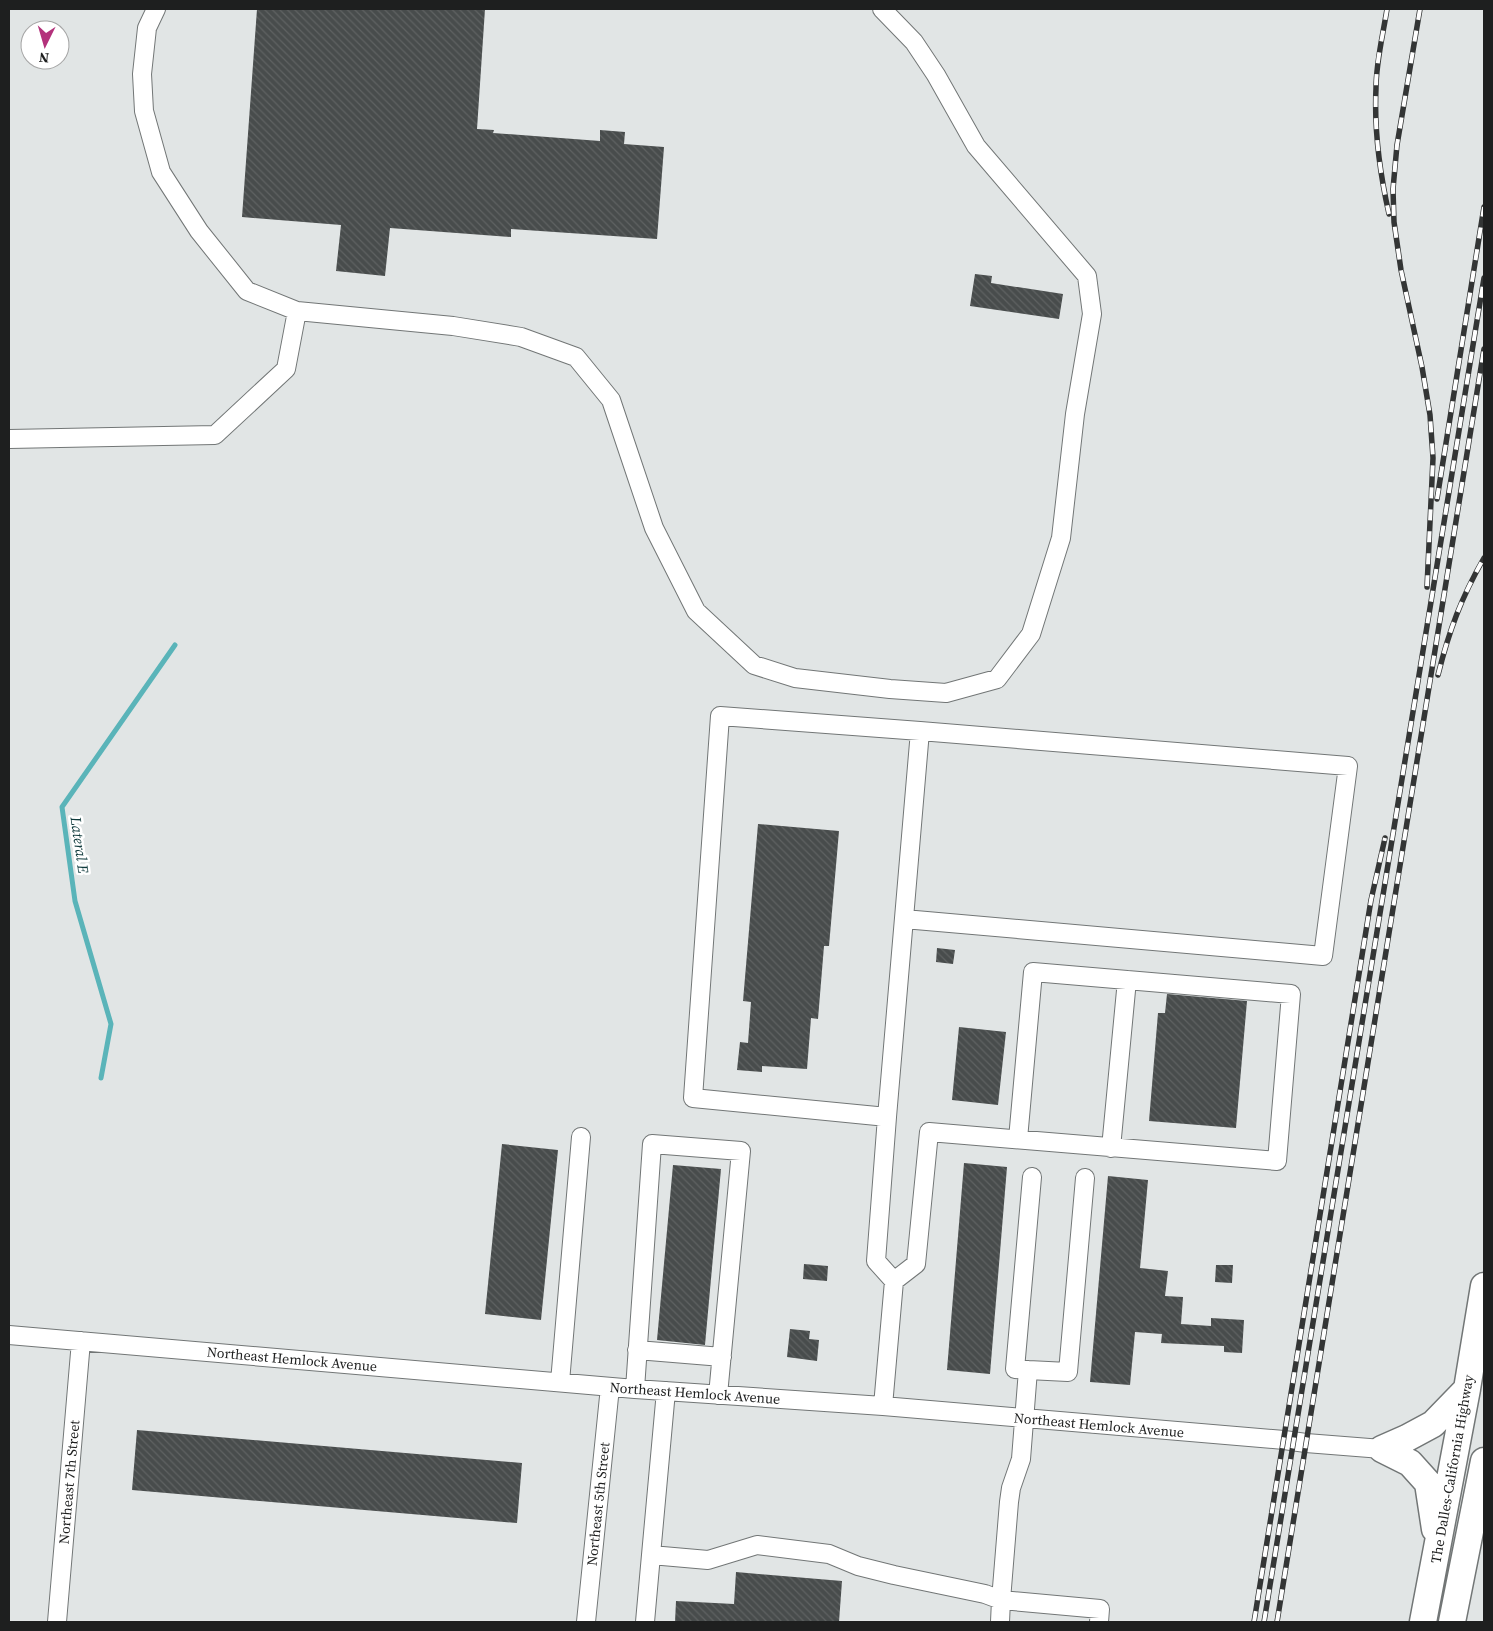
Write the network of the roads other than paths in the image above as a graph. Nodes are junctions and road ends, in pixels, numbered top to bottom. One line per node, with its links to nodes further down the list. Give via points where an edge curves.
1 (156, 9): 3 (street, via 147,28 142,74 144,110 161,172 199,232 247,290)
2 (882, 9): 3 (street, via 914,42 936,74 976,146 1087,276 1092,314 1075,414 1061,538 1031,634 997,679 946,693 795,678 754,665 696,611 654,528 611,400 576,358 521,337 453,326)
3 (298, 311): 4 (street, via 286,369 215,435)
4 (9, 439)
5 (920, 731): 6 (street); 6 (street, via 1348,766 1323,956); 8 (street, via 720,716 693,1098)
6 (904, 918): 8 (street)
7 (1126, 980): 10 (street, via 1033,972); 11 (street); 11 (street, via 1291,994 1277,1161)
8 (887, 1117): 14 (street, via 876,1261)
9 (580, 1137): 21 (street)
10 (1018, 1139): 11 (street); 14 (street, via 928,1132 916,1264)
11 (1111, 1148)
12 (1032, 1177): 20 (street, via 1016,1368)
13 (1085, 1178): 20 (street, via 1068,1372)
14 (894, 1281): 27 (street)
15 (1484, 1286): 24 (highway, The Dalles-California Highway)
16 (9, 1335): 17 (street, Northeast Hemlock Avenue)
17 (81, 1341): 21 (street, Northeast Hemlock Avenue); 34 (street, Northeast 7th Street)
18 (638, 1350): 19 (street); 19 (street, via 652,1144 741,1151); 23 (street)
19 (722, 1356): 26 (street)
20 (1028, 1370): 28 (street)
21 (560, 1382): 22 (street, Northeast Hemlock Avenue)
22 (610, 1386): 23 (street, Northeast Hemlock Avenue); 35 (street, Northeast 5th Street)
23 (635, 1389): 25 (street, Northeast Hemlock Avenue)
24 (1467, 1389): 29 (highway, via 1433,1424); 31 (highway, The Dalles-California Highway)
25 (666, 1391): 26 (street, Northeast Hemlock Avenue); 32 (street)
26 (718, 1395): 27 (street, Northeast Hemlock Avenue)
27 (883, 1406): 28 (street, Northeast Hemlock Avenue)
28 (1024, 1419): 29 (street, Northeast Hemlock Avenue); 33 (street, via 1021,1459 1009,1502)
29 (1382, 1449): 31 (highway, via 1410,1463 1428,1483)
30 (1484, 1461): 40 (highway, The Dalles-California Highway)
31 (1438, 1549): 39 (highway, The Dalles-California Highway)
32 (651, 1555): 33 (street, via 708,1560 757,1545 829,1554 876,1571); 36 (street)
33 (1001, 1600): 37 (street); 38 (street, via 1100,1609)
34 (57, 1622)
35 (586, 1622)
36 (645, 1622)
37 (1000, 1622)
38 (1098, 1622)
39 (1423, 1622)
40 (1452, 1622)

